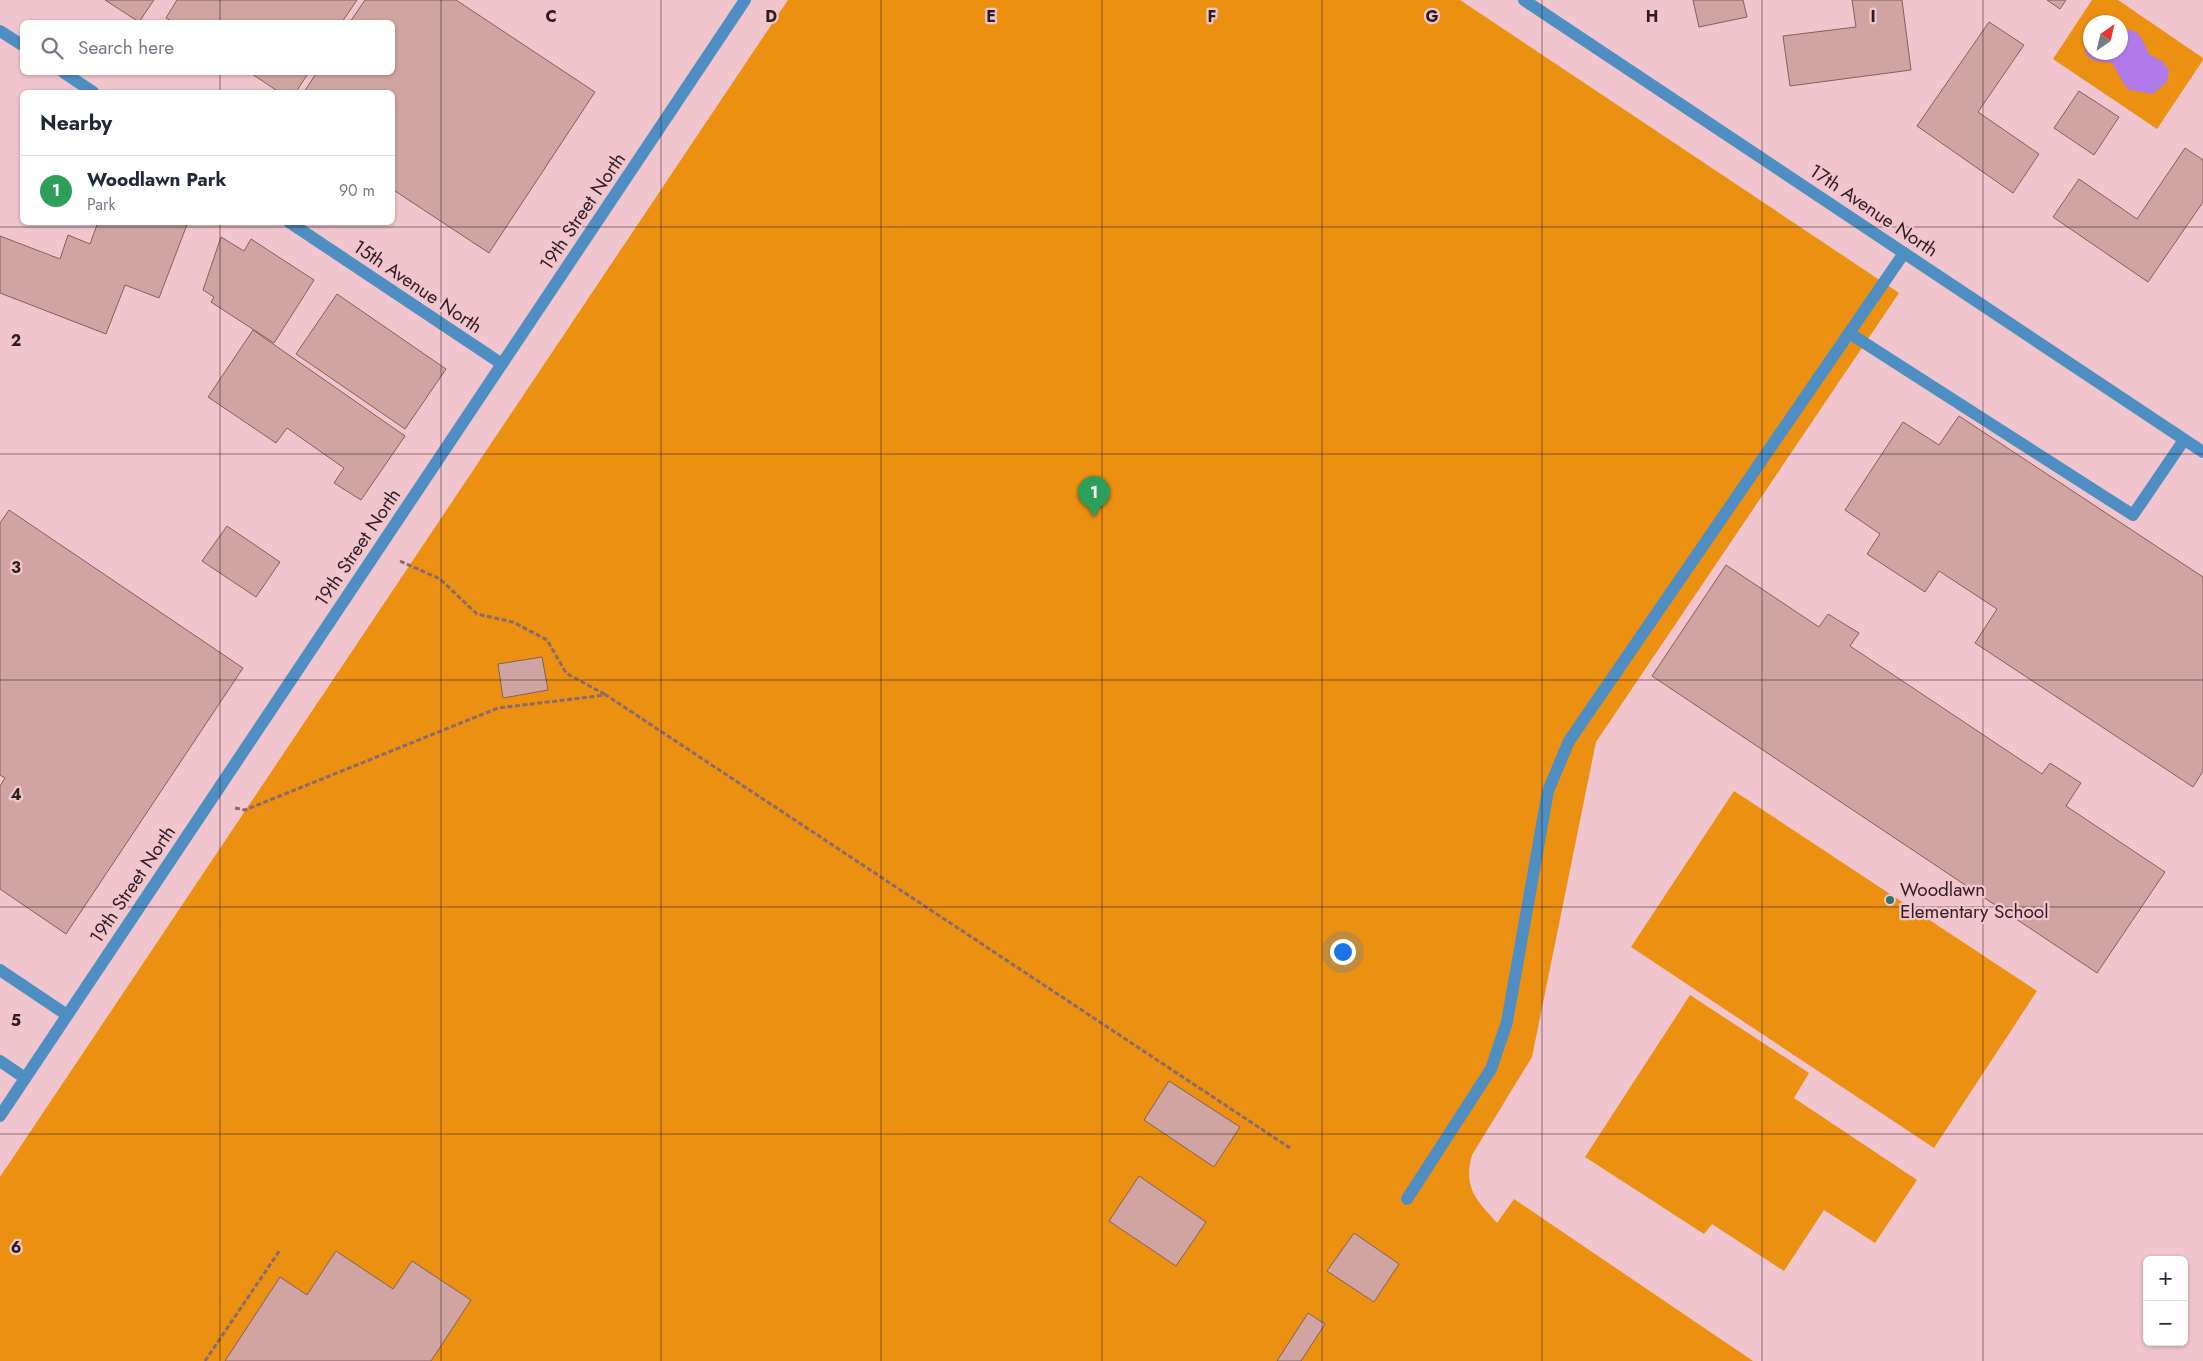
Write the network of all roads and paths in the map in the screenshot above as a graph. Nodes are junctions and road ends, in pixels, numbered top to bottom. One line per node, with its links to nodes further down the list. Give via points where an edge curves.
1 (746, 0): 10 (street, 19th Street North)
2 (1524, 0): 8 (street, 17th Avenue North)
3 (0, 31): 4 (street)
4 (20, 44)
5 (68, 75): 6 (street)
6 (91, 90)
7 (294, 225): 10 (street, 15th Avenue North)
8 (1904, 253): 9 (street); 11 (street, 17th Avenue North)
9 (1849, 332): 11 (street, via 2133,515); 22 (street, via 1569,741 1548,791 1507,1022 1491,1069)
10 (502, 364): 13 (street, 19th Street North)
11 (2184, 440): 12 (street, 17th Avenue North)
12 (2203, 452)
13 (377, 550): 14 (path, via 440,579 477,614 513,622 547,640 566,673); 15 (street, 19th Street North)
14 (606, 695): 15 (path, via 498,708 245,810); 21 (path)
15 (207, 805): 17 (street, 19th Street North)
16 (0, 970): 17 (street)
17 (67, 1015): 19 (street, 19th Street North)
18 (0, 1061): 19 (street)
19 (25, 1078): 20 (street, 19th Street North)
20 (0, 1116)
21 (1290, 1148)
22 (1407, 1199)
23 (280, 1250): 24 (path)
24 (205, 1361)

